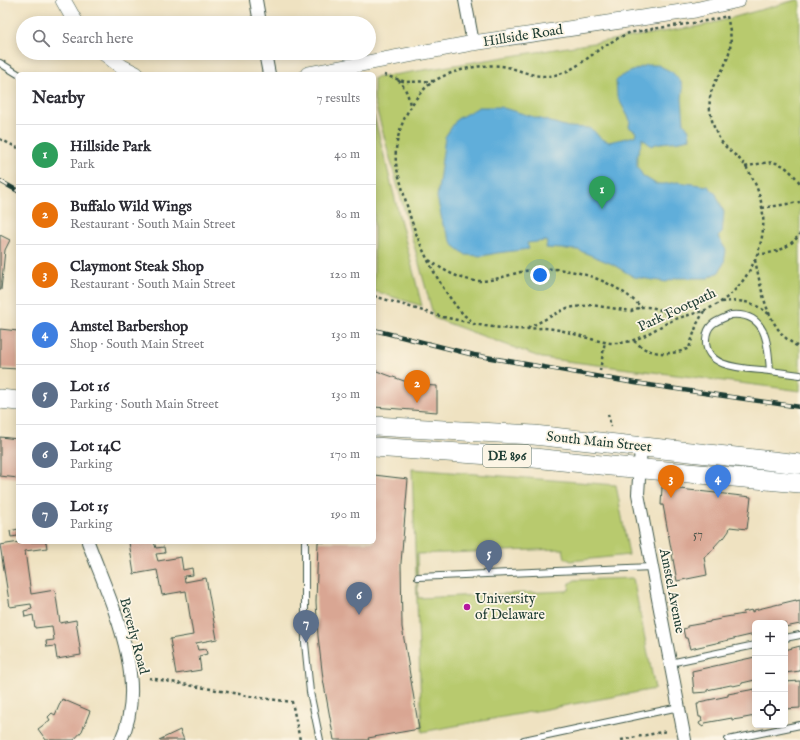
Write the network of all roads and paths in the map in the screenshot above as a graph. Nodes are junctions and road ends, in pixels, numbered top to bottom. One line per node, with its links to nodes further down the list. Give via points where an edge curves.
1 (63, 0): 6 (street)
2 (256, 0): 7 (street)
3 (465, 0): 10 (street)
4 (738, 0): 5 (street, Hillside Road)
5 (710, 4): 10 (street, Hillside Road)
6 (72, 16)
7 (259, 16)
8 (727, 16): 24 (path, Park Footpath, via 732,36 729,55 712,87 710,109 712,122 724,146)
9 (628, 34): 20 (path, via 597,50 574,69 559,74 534,75 505,66 482,66 463,70)
10 (473, 43): 16 (street, Hillside Road)
11 (113, 60): 14 (street)
12 (266, 60): 15 (street)
13 (0, 63): 17 (lane)
14 (131, 72)
15 (269, 72)
16 (319, 72)
17 (16, 73)
18 (378, 73): 19 (path)
19 (398, 80): 20 (path); 21 (path, via 404,85)
20 (434, 82): 21 (path)
21 (410, 107): 31 (path, via 399,133 396,165 413,225)
22 (0, 139): 23 (path)
23 (16, 147)
24 (745, 167): 25 (path, via 765,162 779,163 789,169); 27 (path, Park Footpath, via 760,197)
25 (800, 183)
26 (800, 202): 27 (path)
27 (762, 208): 29 (path, Park Footpath, via 763,228)
28 (800, 234): 29 (path, via 783,249 773,253)
29 (757, 254): 30 (path, Park Footpath)
30 (755, 259): 34 (path, Park Footpath, via 742,282 730,295); 40 (path, via 762,296 770,315 780,333)
31 (428, 260): 33 (path, via 445,271 476,280 490,280 531,270 575,272 618,288); 36 (path, via 447,294)
32 (376, 297): 36 (path)
33 (641, 307): 35 (path, via 653,307); 37 (path, via 631,311 591,305 567,308)
34 (704, 311): 35 (path, Park Footpath); 38 (path, via 688,348 683,351 662,353 647,350)
35 (673, 320): 38 (path, Park Footpath)
36 (473, 324): 37 (path)
37 (526, 329): 39 (path, via 545,328)
38 (634, 341): 39 (path)
39 (605, 342): 41 (path)
40 (800, 347)
41 (600, 371)
42 (770, 372): 42 (lane, via 766,337 756,322 749,317 730,315 711,324 707,330 706,346 717,361 725,365); 43 (lane)
43 (800, 374)
44 (0, 399): 45 (main road)
45 (16, 401)
46 (608, 414): 48 (path)
47 (376, 426): 50 (main road, South Main Street / DE 896, via 534,435)
48 (613, 433)
49 (376, 447): 52 (main road, South Main Street / DE 896, via 534,458)
50 (641, 447): 51 (main road, South Main Street / DE 896); 52 (street, Amstel Avenue)
51 (800, 464)
52 (640, 469): 53 (main road, South Main Street / DE 896); 56 (street, Amstel Avenue, via 638,494)
53 (800, 483)
54 (89, 544): 66 (street, Beverly Road, via 115,614 131,672 130,714)
55 (305, 544): 68 (lane, via 304,643 310,692)
56 (652, 566): 57 (lane); 61 (street, Amstel Avenue)
57 (418, 577)
58 (800, 635): 59 (lane)
59 (788, 637)
60 (752, 646): 61 (lane)
61 (670, 663): 63 (street, Amstel Avenue)
62 (149, 678): 67 (path, via 292,702)
63 (679, 707): 69 (lane); 71 (street, Amstel Avenue)
64 (800, 725): 72 (lane)
65 (667, 731): 70 (path)
66 (121, 740)
67 (300, 740)
68 (320, 740)
69 (524, 740)
70 (621, 740)
71 (685, 740)
72 (728, 740)

